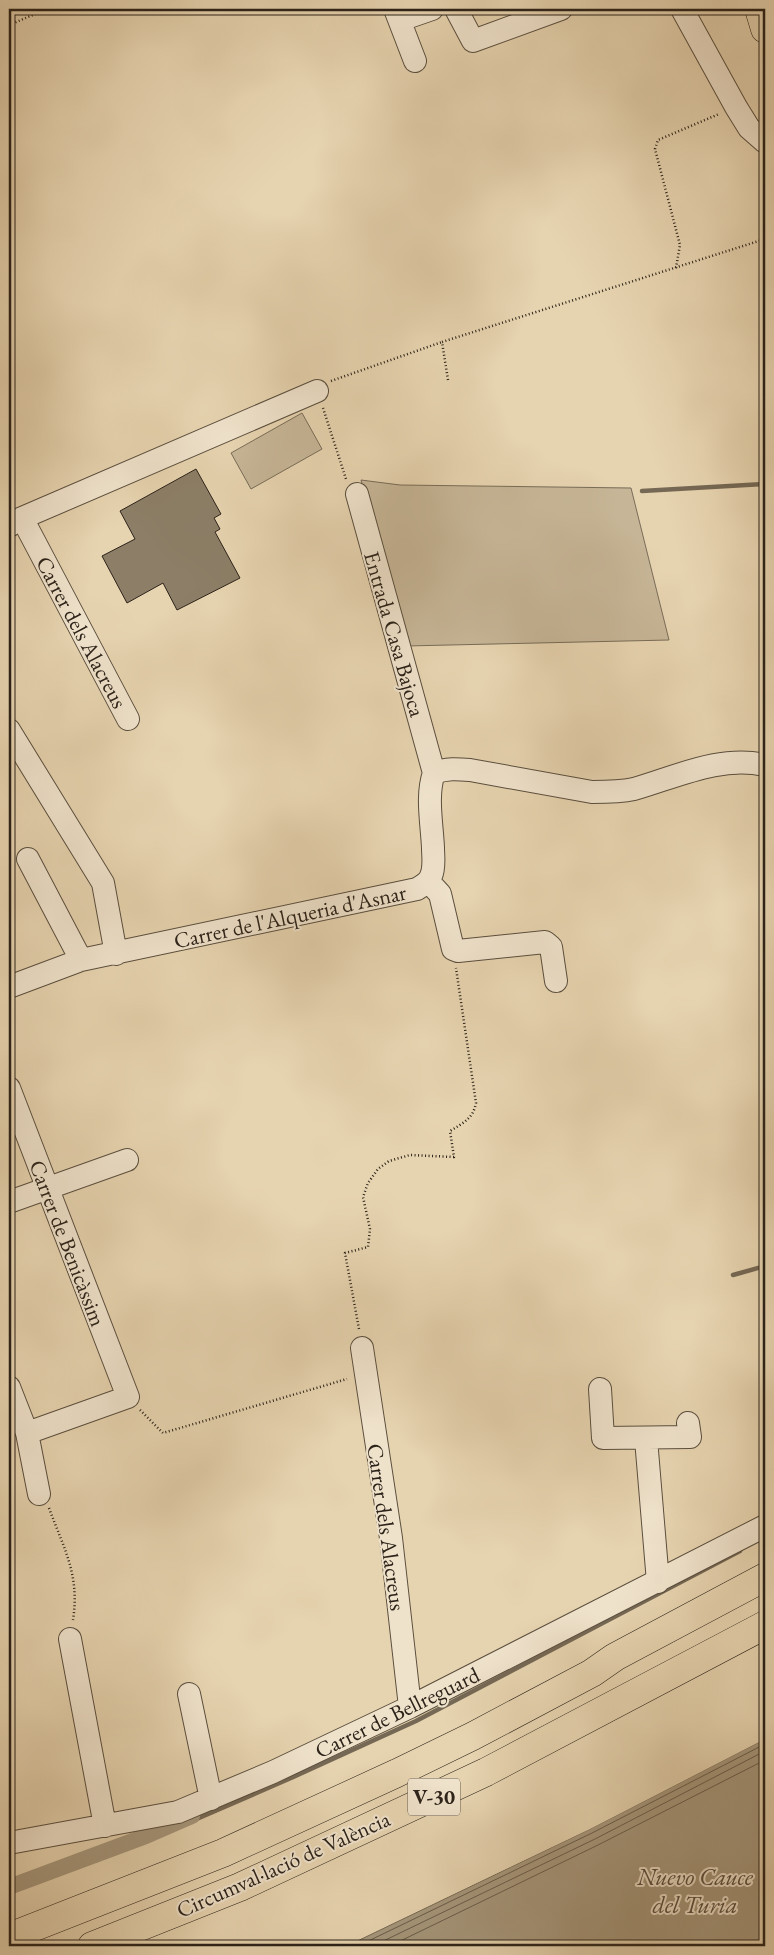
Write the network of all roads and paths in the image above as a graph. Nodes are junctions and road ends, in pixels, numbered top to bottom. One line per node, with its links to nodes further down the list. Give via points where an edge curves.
1 (47, 9): 8 (path)
2 (432, 9): 7 (street, via 406,18)
3 (456, 9): 4 (street, via 473,41)
4 (561, 9)
5 (682, 9): 11 (street)
6 (759, 9): 9 (highway)
7 (397, 13): 10 (street)
8 (9, 25)
9 (765, 29)
10 (415, 61)
11 (736, 107): 12 (street, via 749,128); 14 (path, via 658,140 655,149 680,245)
12 (765, 142)
13 (765, 239): 14 (path)
14 (676, 268): 15 (path)
15 (442, 342): 16 (path); 17 (path, via 326,383)
16 (448, 380)
17 (317, 391): 18 (path, via 347,481); 19 (street)
18 (357, 494): 23 (street, Entrada Casa Bajoca)
19 (15, 522): 20 (street, Carrer dels Alacreus)
20 (128, 719)
21 (9, 730): 27 (street, via 103,883)
22 (765, 764): 23 (street, via 729,763 704,767 632,789 609,792 592,792 470,770)
23 (434, 773): 25 (street, Carrer de l'Alqueria d'Asnar, via 431,803 434,860)
24 (28, 859): 28 (street)
25 (428, 880): 26 (street, via 440,894); 27 (street, Carrer de l'Alqueria d'Asnar, via 405,893)
26 (453, 949): 30 (street, via 544,942 551,947); 35 (path, via 476,1104 474,1113 468,1121 450,1131 454,1158 410,1155 389,1161 368,1183 363,1197 370,1229 368,1247 345,1252)
27 (116, 954): 28 (street, Carrer de l'Alqueria d'Asnar)
28 (81, 960): 29 (street, Carrer de l'Alqueria d'Asnar)
29 (12, 978)
30 (556, 981)
31 (9, 1088): 33 (street, Carrer de Benicàssim)
32 (127, 1160): 33 (street)
33 (47, 1187): 34 (street); 39 (street, Carrer de Benicàssim)
34 (9, 1202)
35 (362, 1348): 36 (street, Carrer dels Alacreus)
36 (366, 1374): 39 (path, via 163,1433); 52 (street, Carrer dels Alacreus)
37 (9, 1388): 41 (street)
38 (600, 1389): 42 (street, via 603,1438)
39 (128, 1397): 41 (street)
40 (688, 1423): 42 (street, via 690,1437)
41 (27, 1433): 43 (street)
42 (646, 1439): 46 (street)
43 (39, 1494): 49 (path, via 47,1504 67,1552 74,1581 76,1601)
44 (765, 1526): 46 (street, Carrer de Bellreguard)
45 (765, 1577): 50 (highway, via 615,1657)
46 (658, 1582): 52 (street, Carrer de Bellreguard)
47 (765, 1590): 50 (highway, V-30)
48 (765, 1625): 57 (highway, Circumval·lació de València / V-30, via 486,1772 240,1887)
49 (70, 1639): 54 (street)
50 (592, 1673): 56 (highway, Circumval·lació de València / V-30, via 397,1774 223,1853)
51 (189, 1694): 53 (street)
52 (410, 1707): 53 (street, Carrer de Bellreguard)
53 (211, 1799): 54 (street, Carrer de Bellreguard, via 178,1812)
54 (105, 1826): 55 (street, Carrer de Bellreguard)
55 (9, 1843)
56 (9, 1937)
57 (92, 1946)

